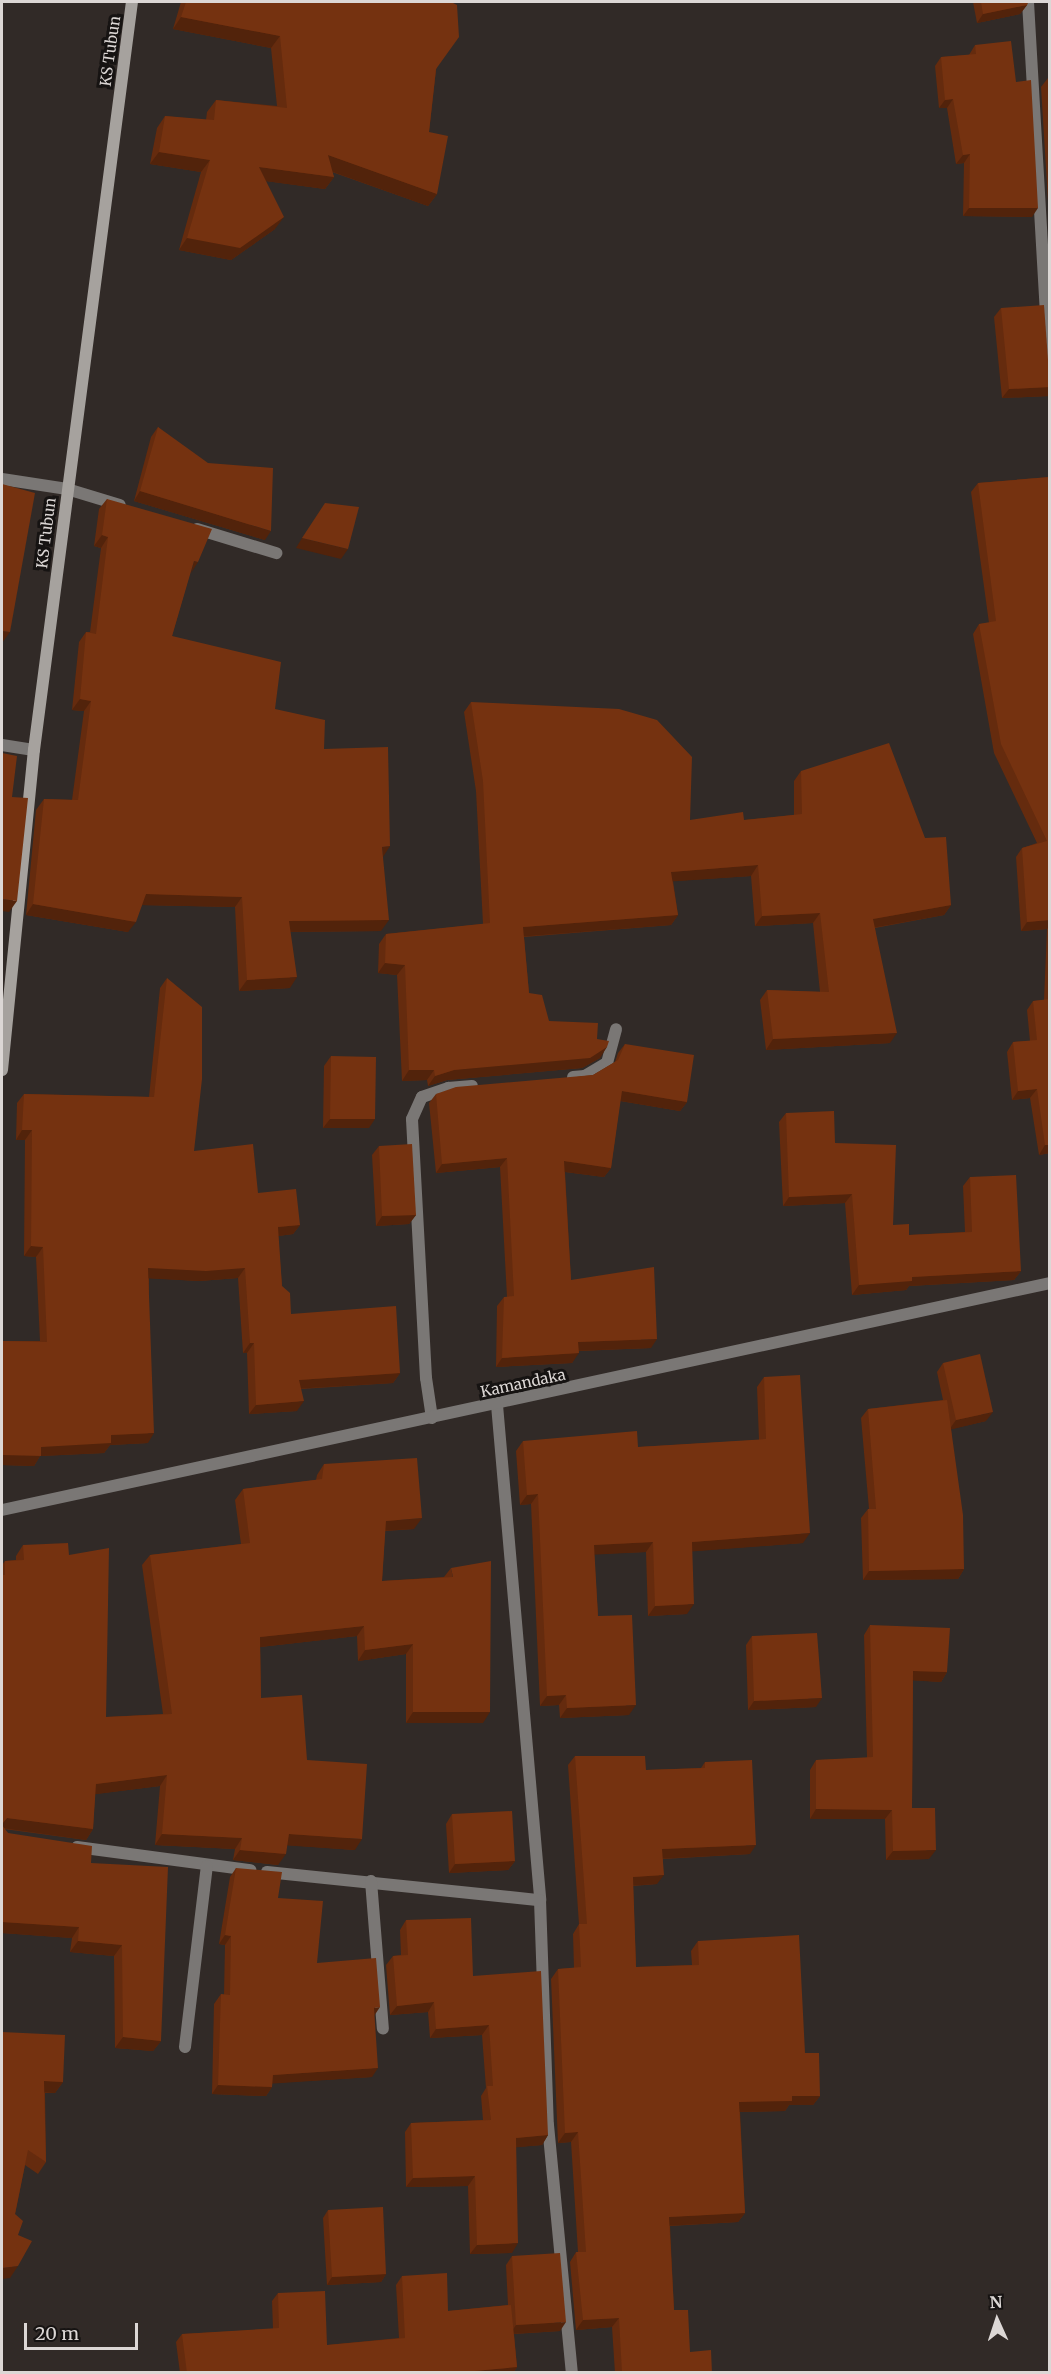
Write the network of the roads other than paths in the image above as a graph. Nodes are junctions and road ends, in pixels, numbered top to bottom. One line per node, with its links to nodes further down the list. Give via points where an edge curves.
1 (132, 2): 5 (main road, KS Tubun)
2 (1028, 2): 3 (street)
3 (1050, 388)
4 (2, 479): 5 (street)
5 (67, 489): 6 (street); 10 (main road, KS Tubun)
6 (133, 509)
7 (188, 526): 8 (street)
8 (276, 553)
9 (2, 745): 10 (street)
10 (34, 750): 12 (main road, KS Tubun)
11 (616, 1029): 14 (street, via 607,1063 585,1076)
12 (4, 1031): 13 (main road, KS Tubun)
13 (2, 1070)
14 (562, 1078)
15 (483, 1085): 18 (street, via 448,1088 422,1097 412,1119 426,1378)
16 (1050, 1283): 17 (street, Kamandaka)
17 (497, 1405): 18 (street, Kamandaka); 23 (street)
18 (432, 1418): 19 (street, Kamandaka)
19 (2, 1510)
20 (59, 1844): 21 (street)
21 (207, 1866): 22 (street); 25 (street)
22 (371, 1881): 23 (street); 24 (street)
23 (540, 1900): 26 (street, via 548,2125)
24 (383, 2029)
25 (185, 2047)
26 (572, 2373)

